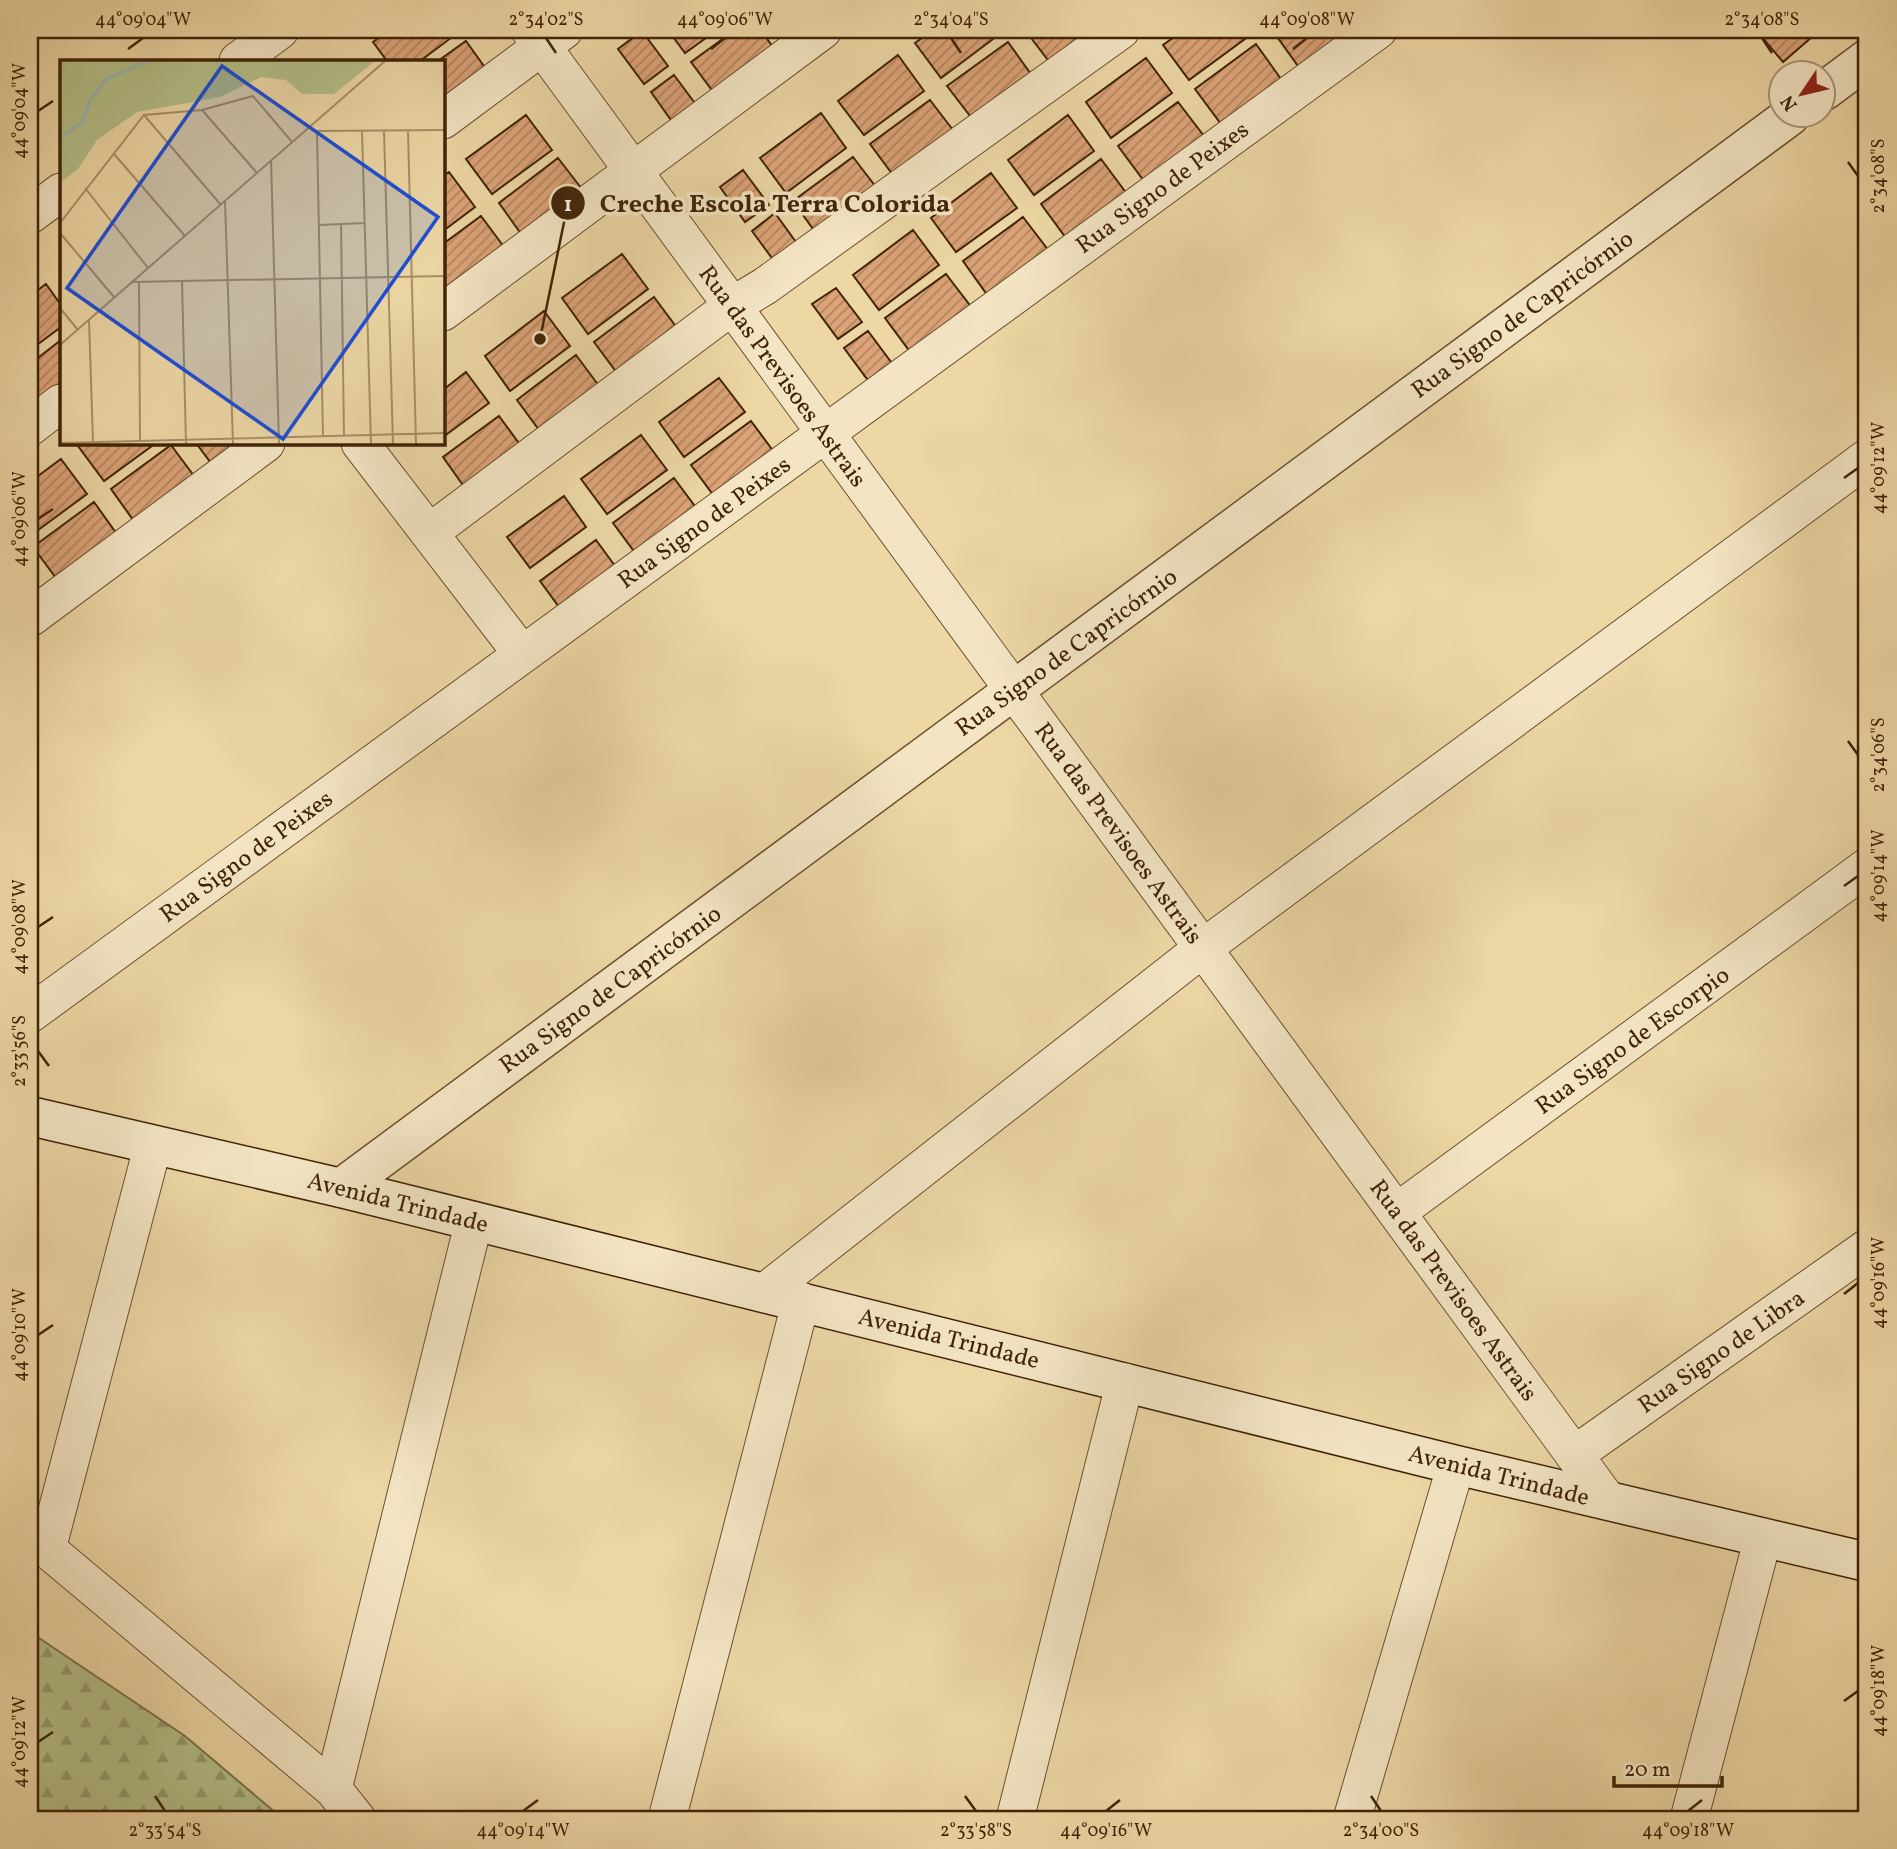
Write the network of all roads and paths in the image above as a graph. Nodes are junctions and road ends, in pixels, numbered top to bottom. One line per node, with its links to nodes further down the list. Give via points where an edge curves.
1 (280, 30): 7 (street)
2 (823, 30): 11 (street)
3 (1121, 30): 14 (street)
4 (1378, 30): 18 (street, Rua Signo de Peixes)
5 (546, 35): 9 (street); 11 (street, Rua das Previsoes Astrais)
6 (1867, 59): 8 (main road)
7 (239, 60)
8 (1838, 81)
9 (444, 119)
10 (1771, 130): 25 (main road, Rua Signo de Capricórnio)
11 (633, 171): 14 (street, Rua das Previsoes Astrais); 15 (street)
12 (60, 193): 13 (street)
13 (30, 215)
14 (732, 306): 18 (street, Rua das Previsoes Astrais); 22 (street)
15 (444, 311)
16 (60, 404): 17 (street)
17 (30, 427)
18 (825, 433): 24 (street, Rua Signo de Peixes); 25 (street, Rua das Previsoes Astrais)
19 (265, 444): 23 (street)
20 (361, 444): 22 (street)
21 (1867, 458): 27 (street)
22 (429, 533): 24 (street)
23 (30, 618)
24 (522, 654): 28 (street, Rua Signo de Peixes)
25 (1014, 690): 27 (street, Rua das Previsoes Astrais); 31 (main road, Rua Signo de Capricórnio)
26 (1867, 867): 32 (street, Rua Signo de Escorpio)
27 (1203, 948): 32 (street, Rua das Previsoes Astrais); 35 (street)
28 (30, 1014)
29 (30, 1116): 30 (main road, Avenida Trindade)
30 (153, 1145): 31 (main road, Avenida Trindade); 43 (street, via 47,1549)
31 (341, 1188): 33 (main road, Avenida Trindade)
32 (1397, 1212): 38 (street, Rua das Previsoes Astrais)
33 (474, 1221): 35 (main road, Avenida Trindade); 43 (street)
34 (1867, 1248): 38 (street, Rua Signo de Libra)
35 (765, 1292): 36 (main road, Avenida Trindade)
36 (801, 1301): 37 (main road, Avenida Trindade); 45 (street)
37 (1125, 1382): 39 (main road, Avenida Trindade); 46 (street)
38 (1574, 1455): 40 (street, Rua das Previsoes Astrais)
39 (1456, 1465): 40 (main road, Avenida Trindade); 47 (street)
40 (1608, 1501): 41 (main road, Avenida Trindade)
41 (1763, 1538): 42 (main road, Avenida Trindade); 48 (street)
42 (1867, 1562)
43 (333, 1789): 44 (street)
44 (357, 1819)
45 (667, 1819)
46 (1015, 1819)
47 (1352, 1819)
48 (1689, 1819)

